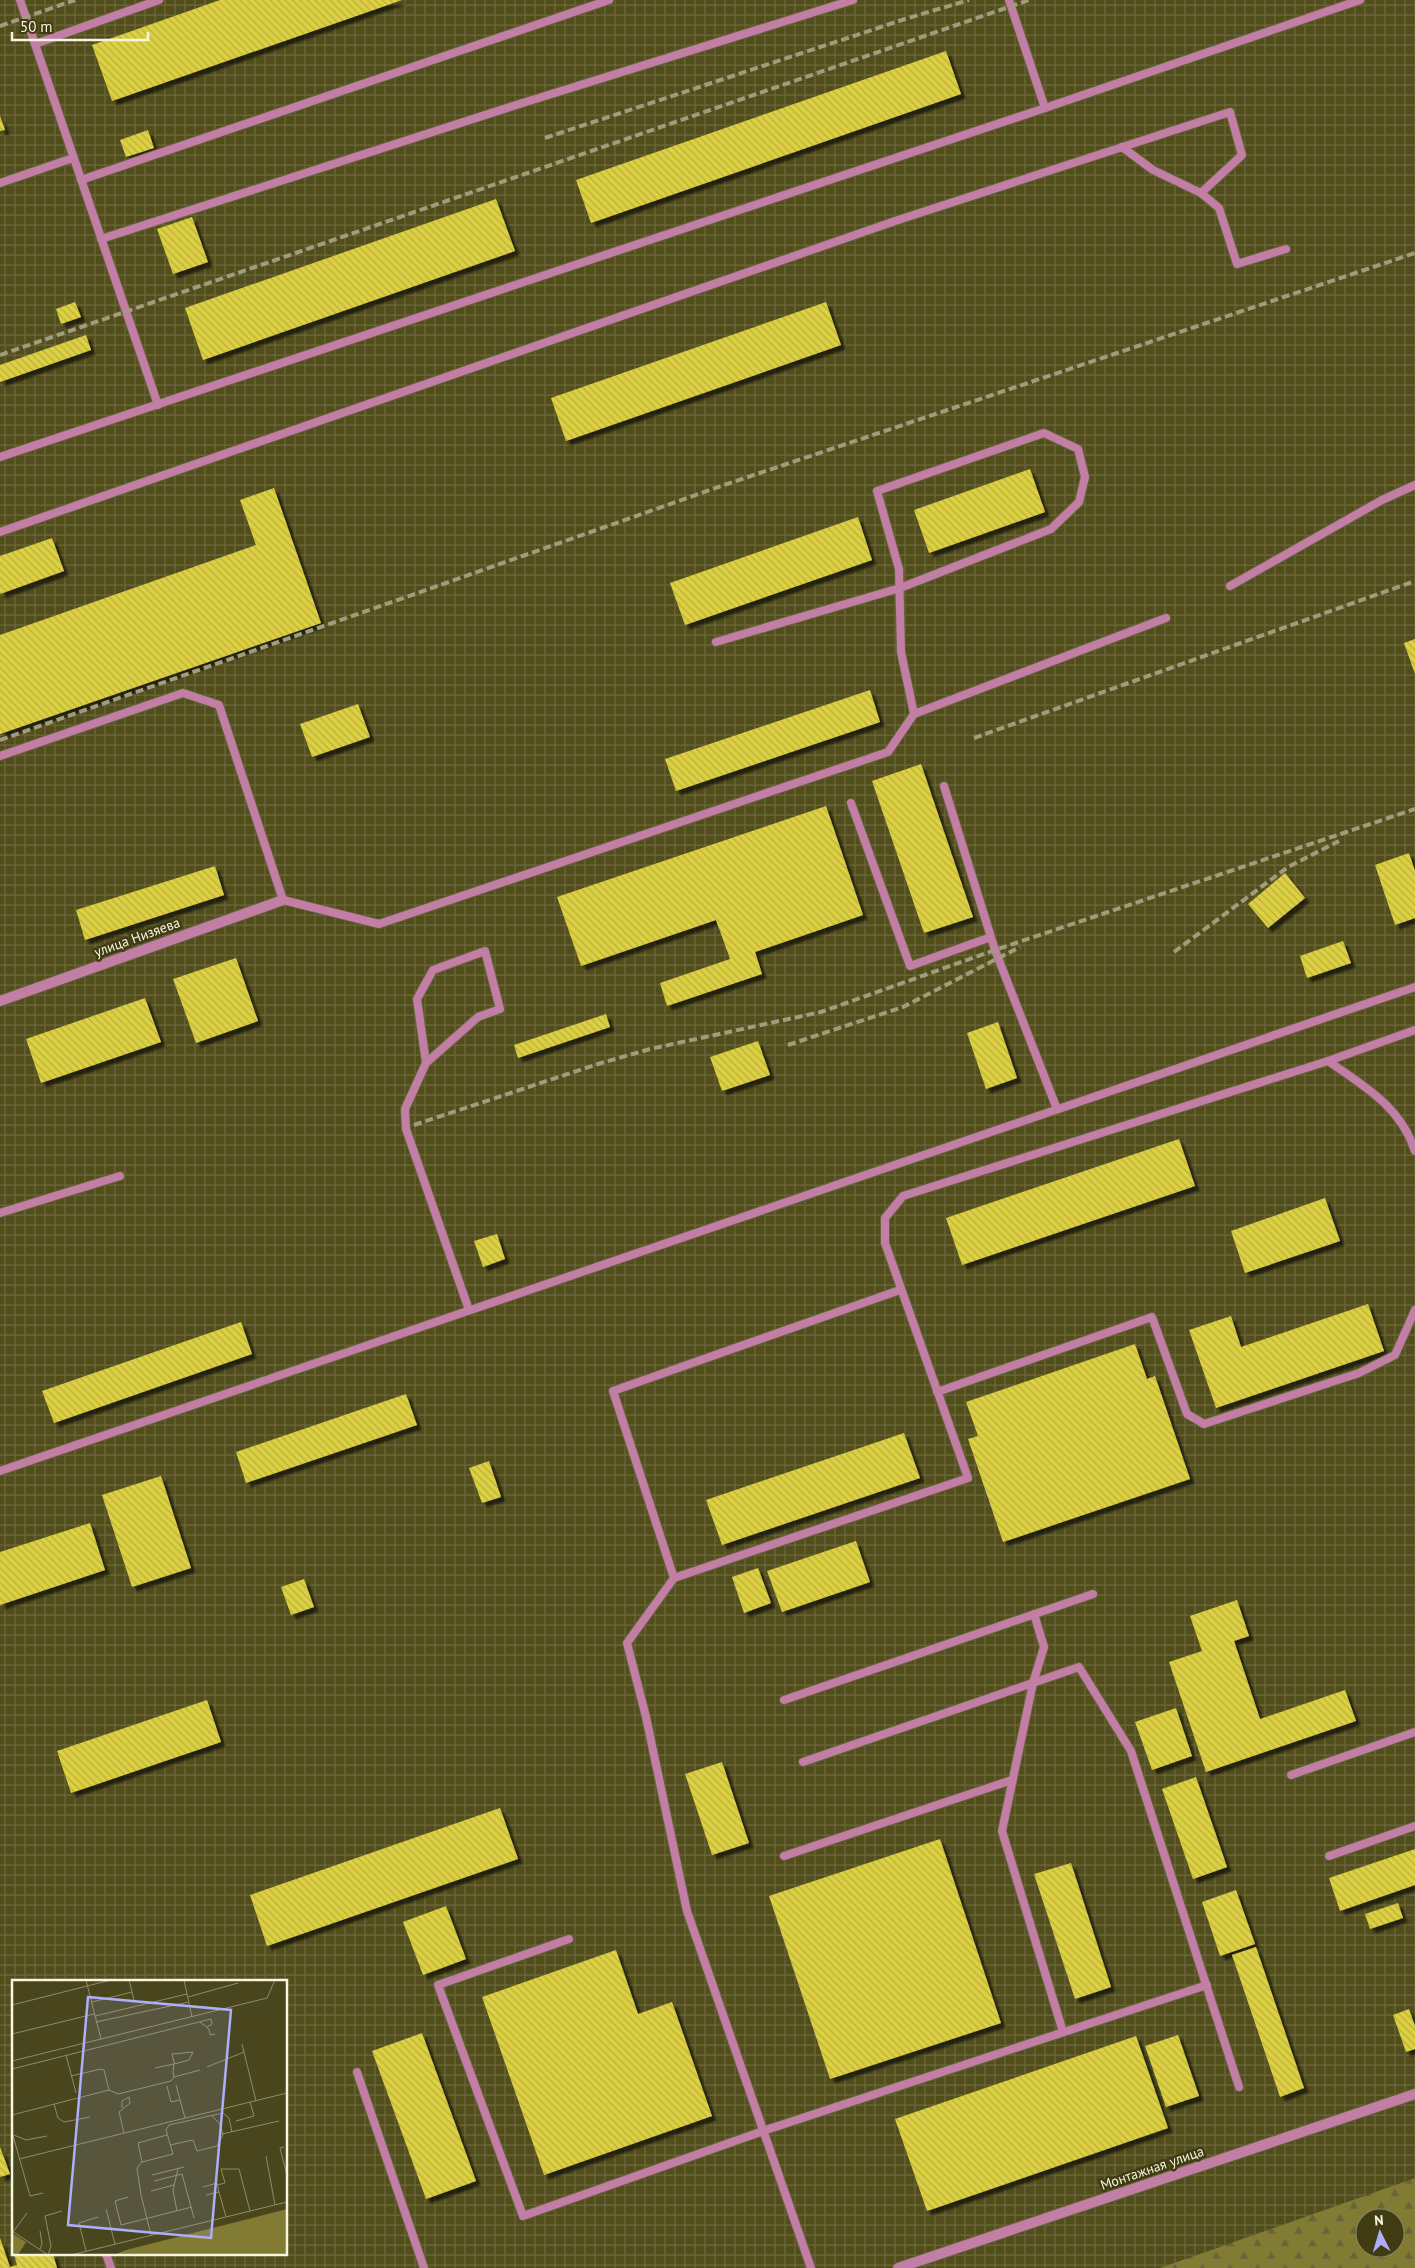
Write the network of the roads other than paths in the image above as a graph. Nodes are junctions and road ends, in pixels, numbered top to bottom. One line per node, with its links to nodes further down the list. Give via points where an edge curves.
1 (20, 0): 7 (lane)
2 (159, 0): 7 (lane)
3 (609, 0): 11 (lane)
4 (853, 0): 14 (lane)
5 (1009, 0): 8 (lane)
6 (1360, 0): 8 (lane)
7 (35, 44): 10 (lane)
8 (1045, 108): 16 (lane)
9 (1122, 147): 13 (lane, via 1153,170); 13 (lane, via 1230,112 1242,155); 19 (lane, via 898,220)
10 (73, 158): 11 (lane); 12 (lane)
11 (81, 180): 14 (lane)
12 (0, 183)
13 (1201, 193): 15 (lane, via 1219,208 1237,264)
14 (101, 239): 16 (lane)
15 (1286, 249)
16 (158, 405): 17 (lane)
17 (0, 457)
18 (1415, 485): 20 (lane, via 1382,500)
19 (0, 532)
20 (1230, 586)
21 (900, 588): 21 (lane, via 1051,529 1079,502 1085,478 1078,449 1044,433 877,492 899,569); 23 (lane); 24 (lane, via 901,652)
22 (1166, 618): 24 (lane)
23 (716, 642)
24 (914, 714): 28 (lane, via 888,752 379,924)
25 (0, 756): 28 (lane, via 183,693 219,705)
26 (944, 786): 29 (lane)
27 (852, 803): 29 (lane, via 910,966)
28 (283, 900): 31 (street, улица Низяева)
29 (991, 937): 35 (lane)
30 (1415, 986): 35 (lane)
31 (0, 1001)
32 (1415, 1030): 33 (lane)
33 (1328, 1061): 36 (lane, via 1383,1100 1410,1133); 39 (lane, via 903,1196 885,1218 885,1243)
34 (426, 1063): 34 (lane, via 417,999 433,970 484,952 500,1009 478,1017); 40 (lane, via 405,1109 406,1129)
35 (1057, 1109): 40 (lane)
36 (1415, 1151)
37 (120, 1176): 38 (lane)
38 (0, 1213)
39 (900, 1290): 42 (lane); 44 (lane, via 613,1391)
40 (469, 1310): 43 (lane)
41 (1415, 1310): 42 (lane, via 1395,1355 1359,1373 1204,1424 1187,1414 1152,1317)
42 (937, 1392): 44 (lane, via 968,1478)
43 (0, 1471)
44 (674, 1578): 62 (lane, via 627,1643 687,1911)
45 (1093, 1594): 46 (lane)
46 (1034, 1614): 47 (lane, via 1044,1647); 48 (lane)
47 (1033, 1683): 50 (lane); 52 (lane); 57 (lane, via 1079,1667 1132,1751)
48 (784, 1700)
49 (1415, 1732): 51 (lane)
50 (803, 1762)
51 (1291, 1774)
52 (1012, 1780): 54 (lane); 58 (lane, via 1002,1831)
53 (1415, 1826): 55 (lane)
54 (784, 1856)
55 (1329, 1856)
56 (569, 1939): 62 (lane, via 438,1986 523,2216)
57 (1207, 1984): 58 (lane); 60 (lane)
58 (1063, 2032): 62 (lane)
59 (357, 2072): 65 (lane)
60 (1239, 2087)
61 (1415, 2094): 67 (street, Монтажная улица)
62 (763, 2131): 66 (lane)
63 (107, 2256): 64 (lane)
64 (111, 2268)
65 (424, 2268)
66 (811, 2268)
67 (898, 2268)

